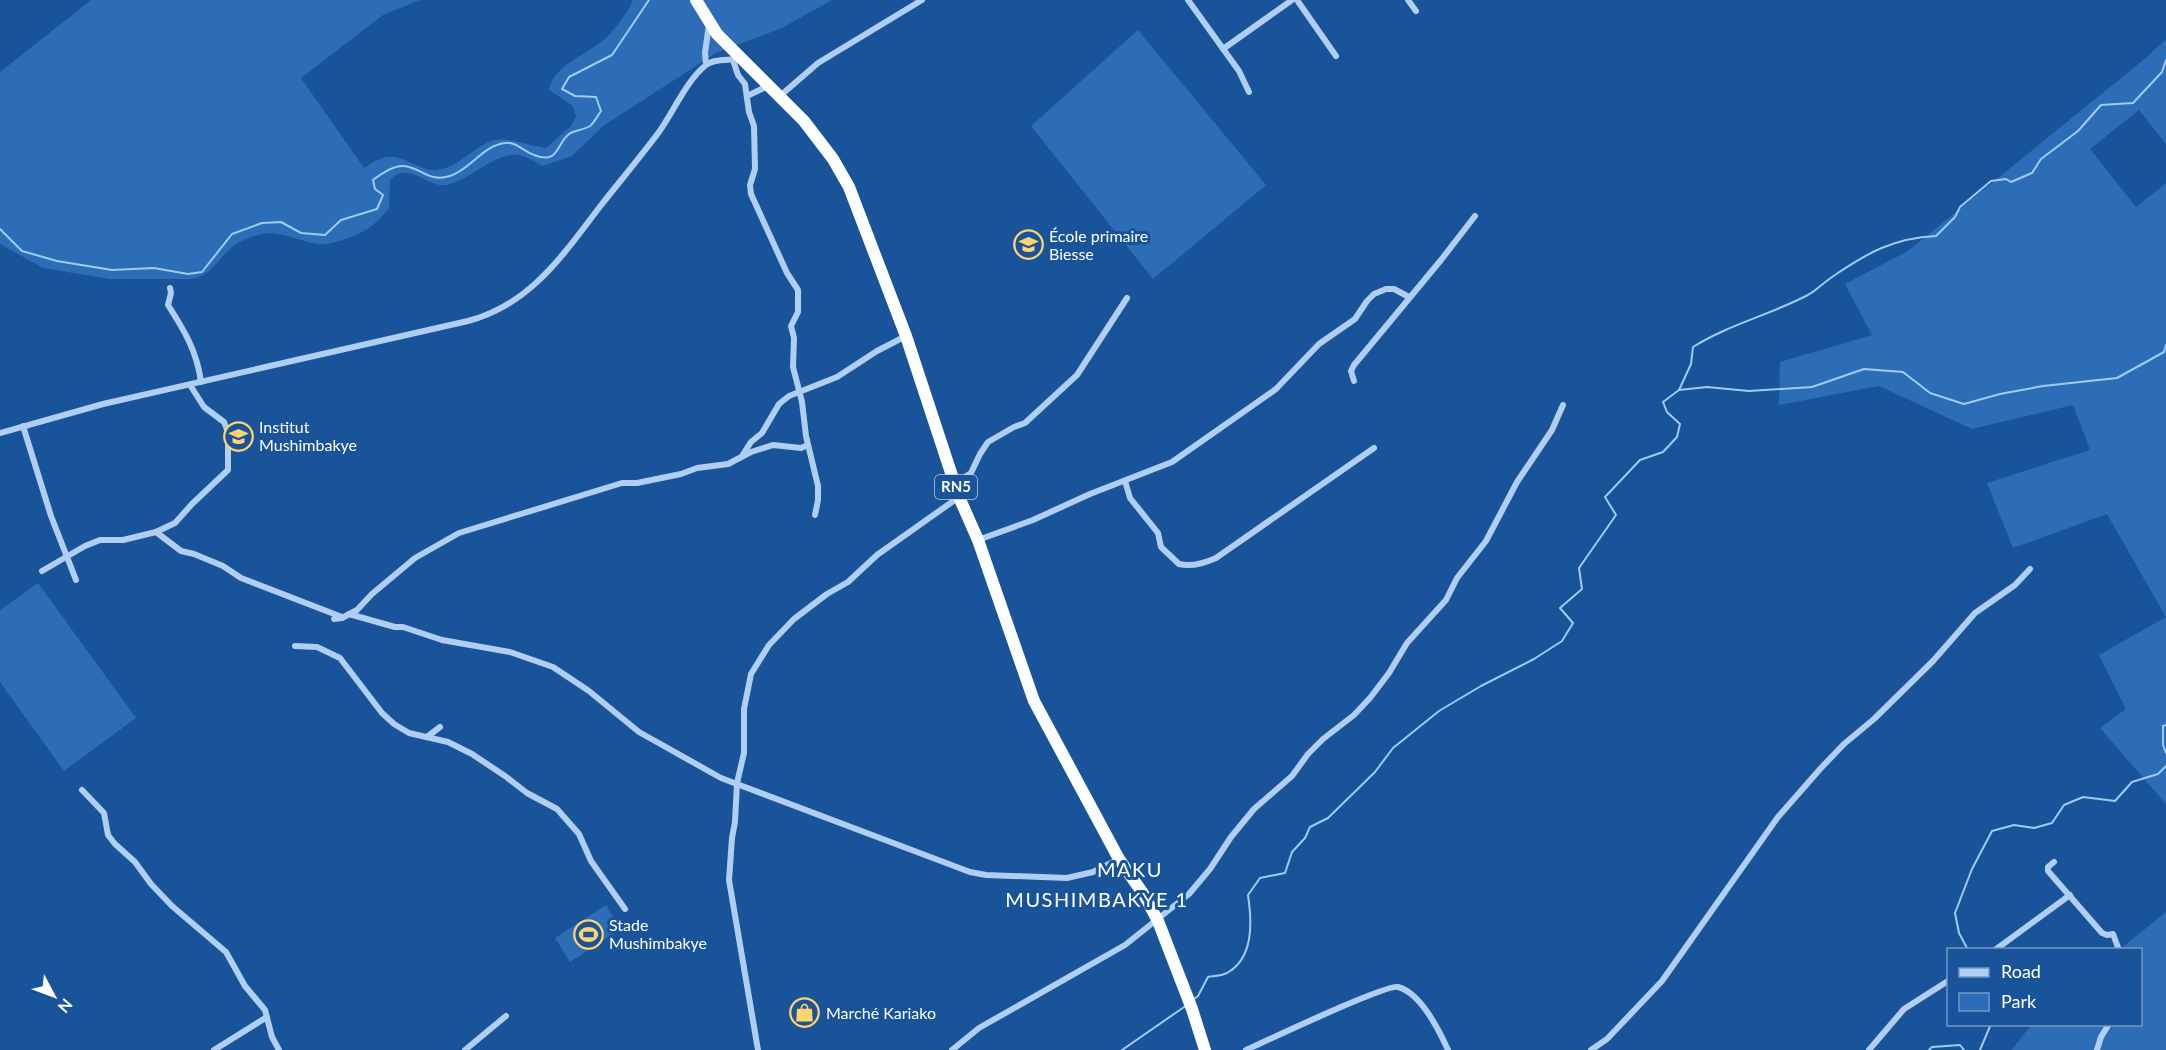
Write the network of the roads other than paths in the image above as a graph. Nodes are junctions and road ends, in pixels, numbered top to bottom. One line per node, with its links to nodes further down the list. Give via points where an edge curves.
1 (696, 0): 7 (highway, RN5)
2 (922, 0): 15 (street, via 818,63)
3 (1188, 0): 8 (street)
4 (1294, 0): 8 (street); 9 (street)
5 (1408, 0): 6 (street)
6 (1416, 11)
7 (709, 23): 10 (highway, RN5); 11 (street)
8 (1223, 49): 13 (street)
9 (1336, 56)
10 (737, 59): 11 (street); 12 (highway, RN5); 14 (street, via 738,75)
11 (706, 64): 22 (street, via 562,256 515,301 490,315 468,321)
12 (769, 85): 14 (street); 15 (highway, RN5)
13 (1250, 92)
14 (747, 96): 24 (street, via 754,126 751,194 798,290 798,312 791,326)
15 (780, 96): 20 (highway, RN5, via 841,171)
16 (1475, 216): 18 (street)
17 (170, 288): 22 (street, via 168,305 187,333)
18 (1409, 297): 21 (street, via 1354,365); 31 (street, via 1394,288 1374,294 1355,319 1319,344 1276,389 1172,462)
19 (1127, 298): 32 (street, via 1077,375 1025,423 988,442 971,473)
20 (906, 336): 24 (street, via 837,377); 32 (highway, RN5)
21 (1354, 381)
22 (201, 382): 23 (street)
23 (190, 385): 26 (street); 35 (street, via 204,407 224,422 228,432 228,470 175,523)
24 (799, 394): 28 (street); 30 (street, via 779,404 770,423)
25 (1563, 405): 52 (street, via 1486,541 1457,578 1446,600 1407,643 1383,682 1354,715 1308,754 1292,776 1254,809 1190,894)
26 (23, 426): 27 (street); 37 (street)
27 (0, 433)
28 (808, 445): 30 (street, via 772,445); 34 (street, via 818,486)
29 (1374, 448): 31 (street, via 1206,563 1184,566 1168,556 1159,543 1158,533 1130,498)
30 (742, 456): 41 (street, via 728,464 622,483 459,533 415,558)
31 (1125, 481): 36 (street)
32 (955, 484): 33 (highway, RN5)
33 (959, 497): 36 (highway, RN5); 46 (street, via 794,619 769,645 749,682 744,709 744,753)
34 (815, 515)
35 (156, 532): 37 (street, via 123,540 100,540); 41 (street, via 181,551 241,578)
36 (978, 540): 48 (highway, RN5, via 1034,701)
37 (67, 557): 39 (street); 40 (street)
38 (2030, 569): 67 (street, via 1976,613 1933,661 1821,768 1778,817 1662,981)
39 (42, 571)
40 (76, 580)
41 (346, 616): 42 (street); 46 (street, via 510,652 553,667 651,740)
42 (334, 619)
43 (295, 646): 45 (street, via 317,647 340,658 387,718 409,733)
44 (440, 727): 45 (street)
45 (427, 737): 51 (street, via 472,754 557,809 579,834 591,861)
46 (737, 783): 48 (street, via 947,864 986,875 1067,878 1093,872); 62 (street, via 729,880)
47 (82, 790): 57 (street, via 104,813 114,844 135,862 172,906 226,952)
48 (1119, 859): 52 (highway, RN5)
49 (2054, 862): 50 (street, via 2048,871)
50 (2070, 895): 53 (street); 54 (street, via 2102,933 2113,934)
51 (624, 909)
52 (1158, 921): 63 (street, via 1125,945 979,1028); 64 (highway, RN5)
53 (1998, 948)
54 (2118, 948)
55 (1947, 982): 68 (street, via 1904,1009)
56 (506, 1016): 61 (street)
57 (267, 1017): 59 (street); 60 (street)
58 (2108, 1026): 69 (street)
59 (214, 1050)
60 (279, 1050)
61 (465, 1050)
62 (758, 1050)
63 (952, 1050)
64 (1205, 1050)
65 (1246, 1050): 66 (street, via 1392,986 1401,988 1425,1009)
66 (1448, 1050)
67 (1591, 1050)
68 (1869, 1050)
69 (2097, 1050)

